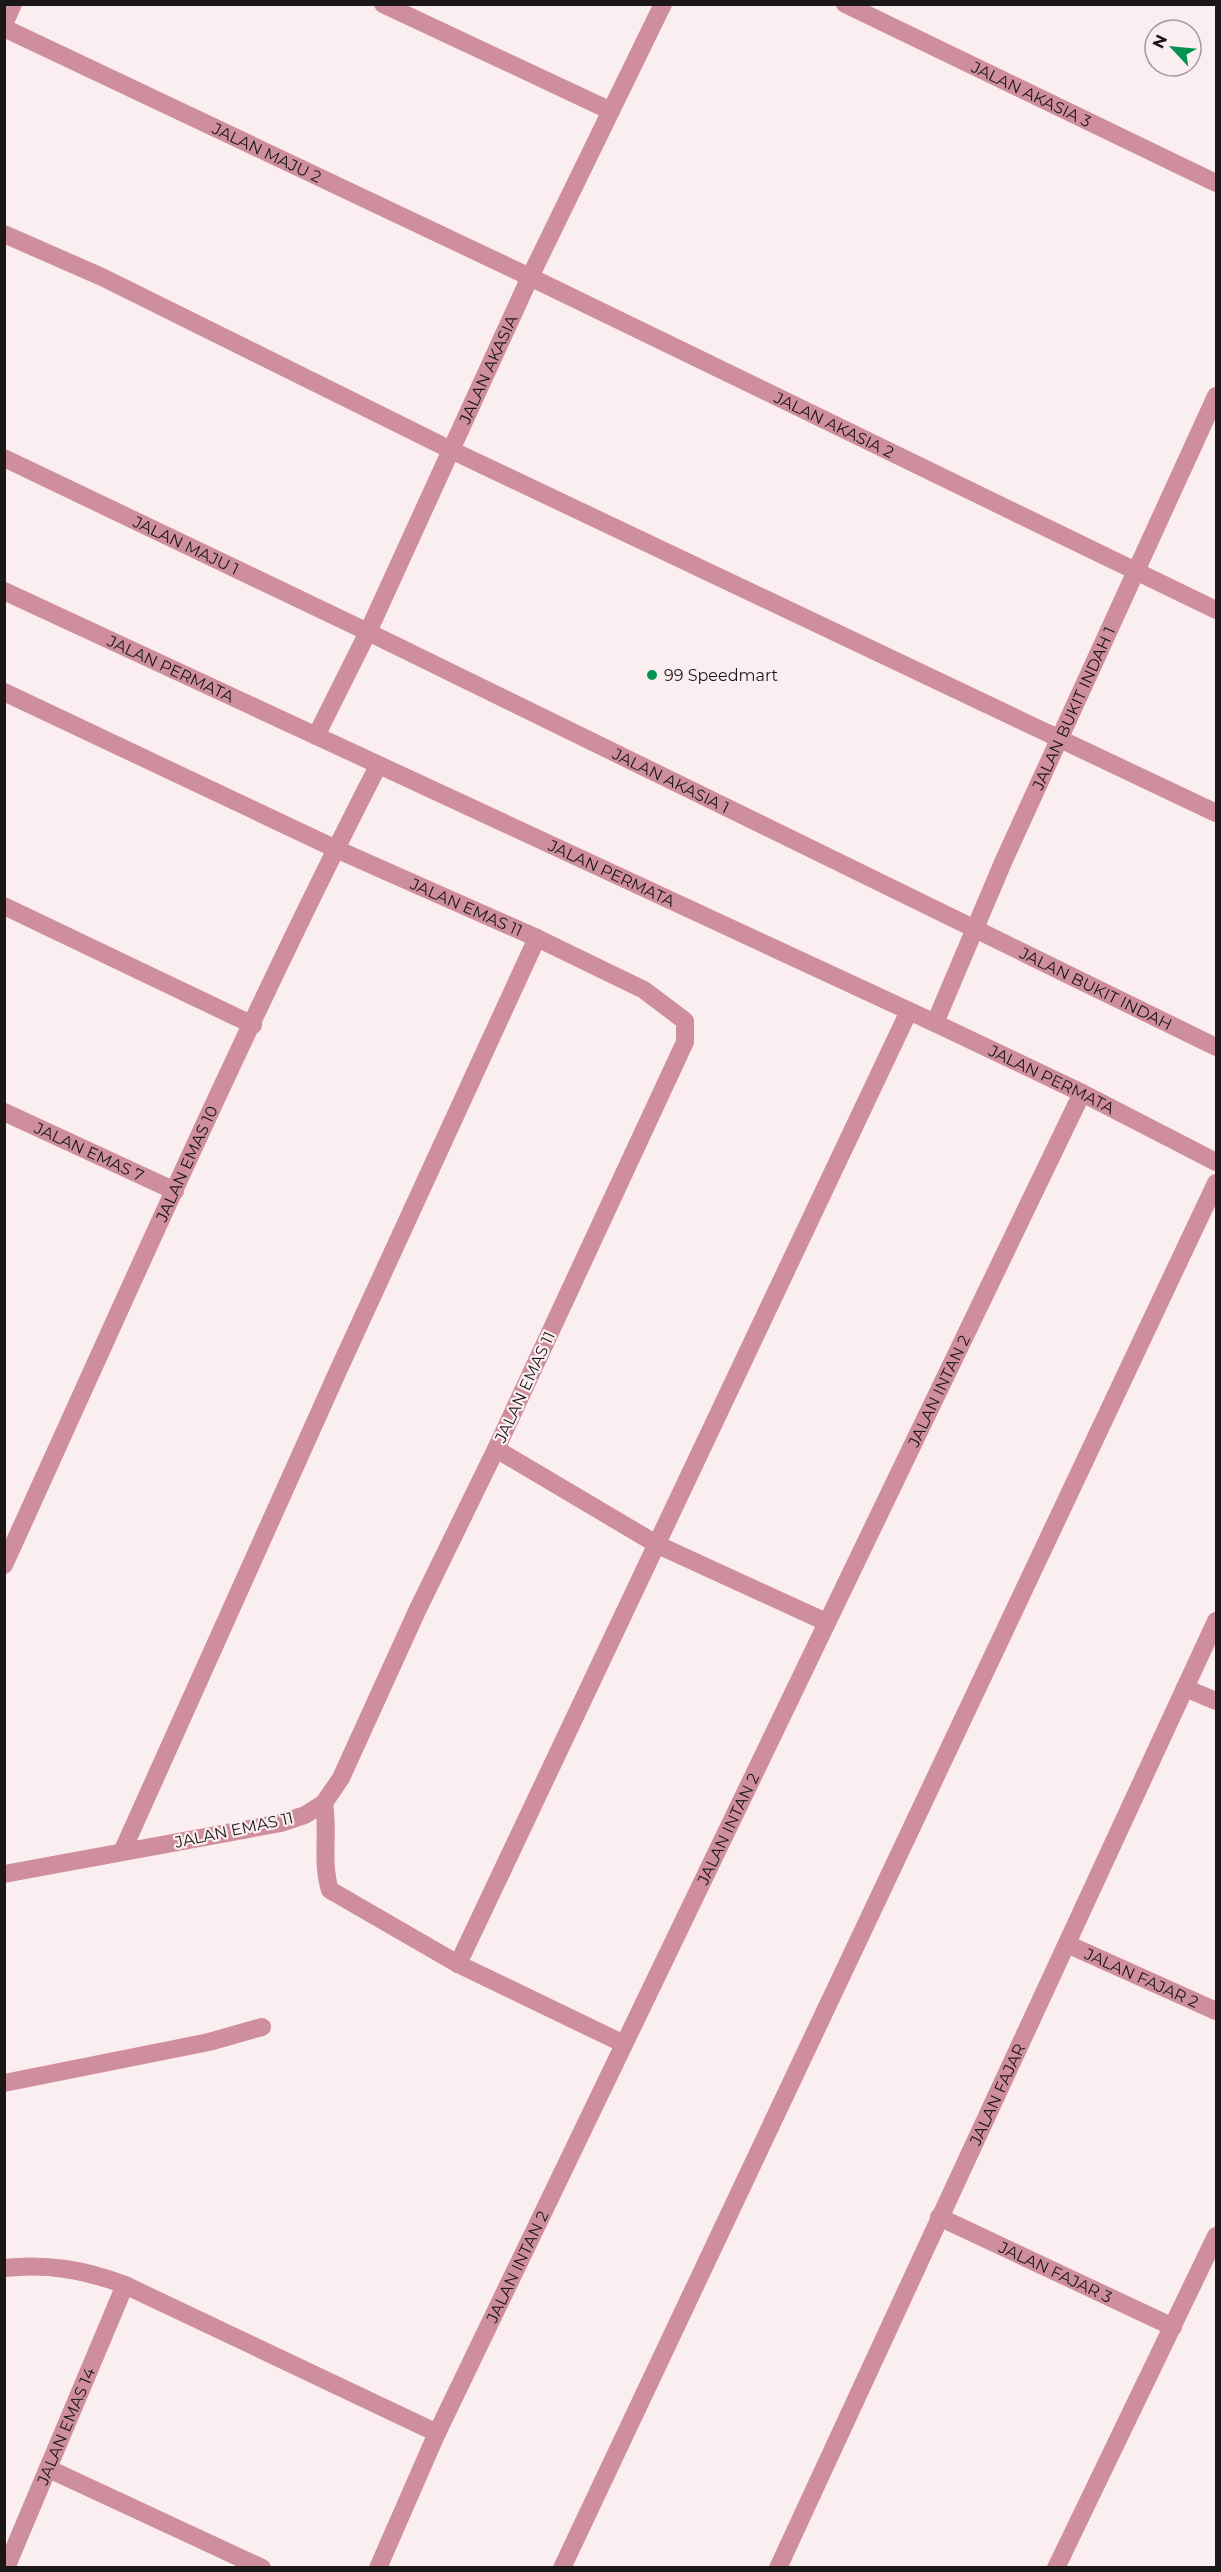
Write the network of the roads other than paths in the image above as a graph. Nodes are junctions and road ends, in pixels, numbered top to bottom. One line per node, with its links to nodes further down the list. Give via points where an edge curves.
1 (14, 4): 5 (street)
2 (383, 4): 6 (street)
3 (663, 4): 6 (street, JALAN AKASIA)
4 (845, 4): 7 (street, JALAN AKASIA 3)
5 (4, 26): 9 (street, JALAN MAJU 2)
6 (611, 111): 9 (street, JALAN AKASIA)
7 (1216, 183)
8 (4, 234): 11 (street, via 102,277)
9 (530, 277): 11 (street, JALAN AKASIA); 13 (street, JALAN AKASIA 2)
10 (1216, 396): 13 (street, JALAN BUKIT INDAH 1)
11 (451, 450): 16 (street, JALAN AKASIA); 19 (street)
12 (4, 458): 16 (street, JALAN MAJU 1)
13 (1136, 572): 15 (street, JALAN AKASIA 2); 19 (street, JALAN BUKIT INDAH 1)
14 (4, 591): 18 (street, JALAN PERMATA)
15 (1216, 609)
16 (368, 632): 18 (street, JALAN AKASIA); 24 (street, JALAN AKASIA 1)
17 (4, 692): 22 (street, JALAN EMAS 11)
18 (316, 736): 20 (street, JALAN PERMATA)
19 (1060, 737): 21 (street); 24 (street, JALAN BUKIT INDAH 1)
20 (378, 766): 22 (street, JALAN EMAS 10); 26 (street, JALAN PERMATA)
21 (1216, 813)
22 (336, 849): 25 (street, JALAN EMAS 11); 28 (street, JALAN EMAS 10)
23 (4, 906): 28 (street)
24 (975, 928): 27 (street, JALAN BUKIT INDAH 1); 29 (street, JALAN BUKIT INDAH)
25 (537, 938): 35 (street, JALAN EMAS 11, via 644,990 685,1021 685,1042); 43 (street)
26 (909, 1011): 27 (street, JALAN PERMATA); 36 (street)
27 (935, 1023): 30 (street, JALAN PERMATA)
28 (253, 1025): 34 (street, JALAN EMAS 10)
29 (1216, 1047)
30 (1082, 1093): 32 (street, JALAN PERMATA); 39 (street, JALAN INTAN 2)
31 (4, 1112): 34 (street, JALAN EMAS 7)
32 (1216, 1162)
33 (1216, 1183): 61 (street)
34 (175, 1191): 37 (street, JALAN EMAS 10)
35 (496, 1449): 36 (street); 42 (street, JALAN EMAS 11, via 342,1778)
36 (658, 1545): 39 (street); 46 (street)
37 (4, 1565)
38 (1216, 1621): 40 (street, JALAN FAJAR)
39 (826, 1622): 49 (street, JALAN INTAN 2)
40 (1185, 1688): 41 (street); 45 (street, JALAN FAJAR)
41 (1216, 1701)
42 (324, 1803): 43 (street, JALAN EMAS 11, via 281,1823); 46 (street, via 325,1873 330,1890)
43 (122, 1852): 44 (street, JALAN EMAS 11)
44 (4, 1874)
45 (1066, 1944): 47 (street, JALAN FAJAR 2); 51 (street, JALAN FAJAR)
46 (458, 1964): 49 (street)
47 (1216, 2011)
48 (262, 2027): 50 (street, via 209,2042)
49 (624, 2044): 56 (street, JALAN INTAN 2)
50 (4, 2083)
51 (939, 2217): 55 (street, JALAN FAJAR 3); 62 (street, JALAN FAJAR)
52 (1216, 2236): 55 (street)
53 (4, 2268): 54 (street, via 65,2267)
54 (125, 2285): 56 (street); 57 (street, JALAN EMAS 14)
55 (1173, 2327): 63 (street)
56 (437, 2433): 60 (street, JALAN INTAN 2)
57 (49, 2469): 58 (street, JALAN EMAS 14); 59 (street)
58 (6, 2568)
59 (262, 2568)
60 (378, 2568)
61 (562, 2568)
62 (778, 2568)
63 (1056, 2568)

